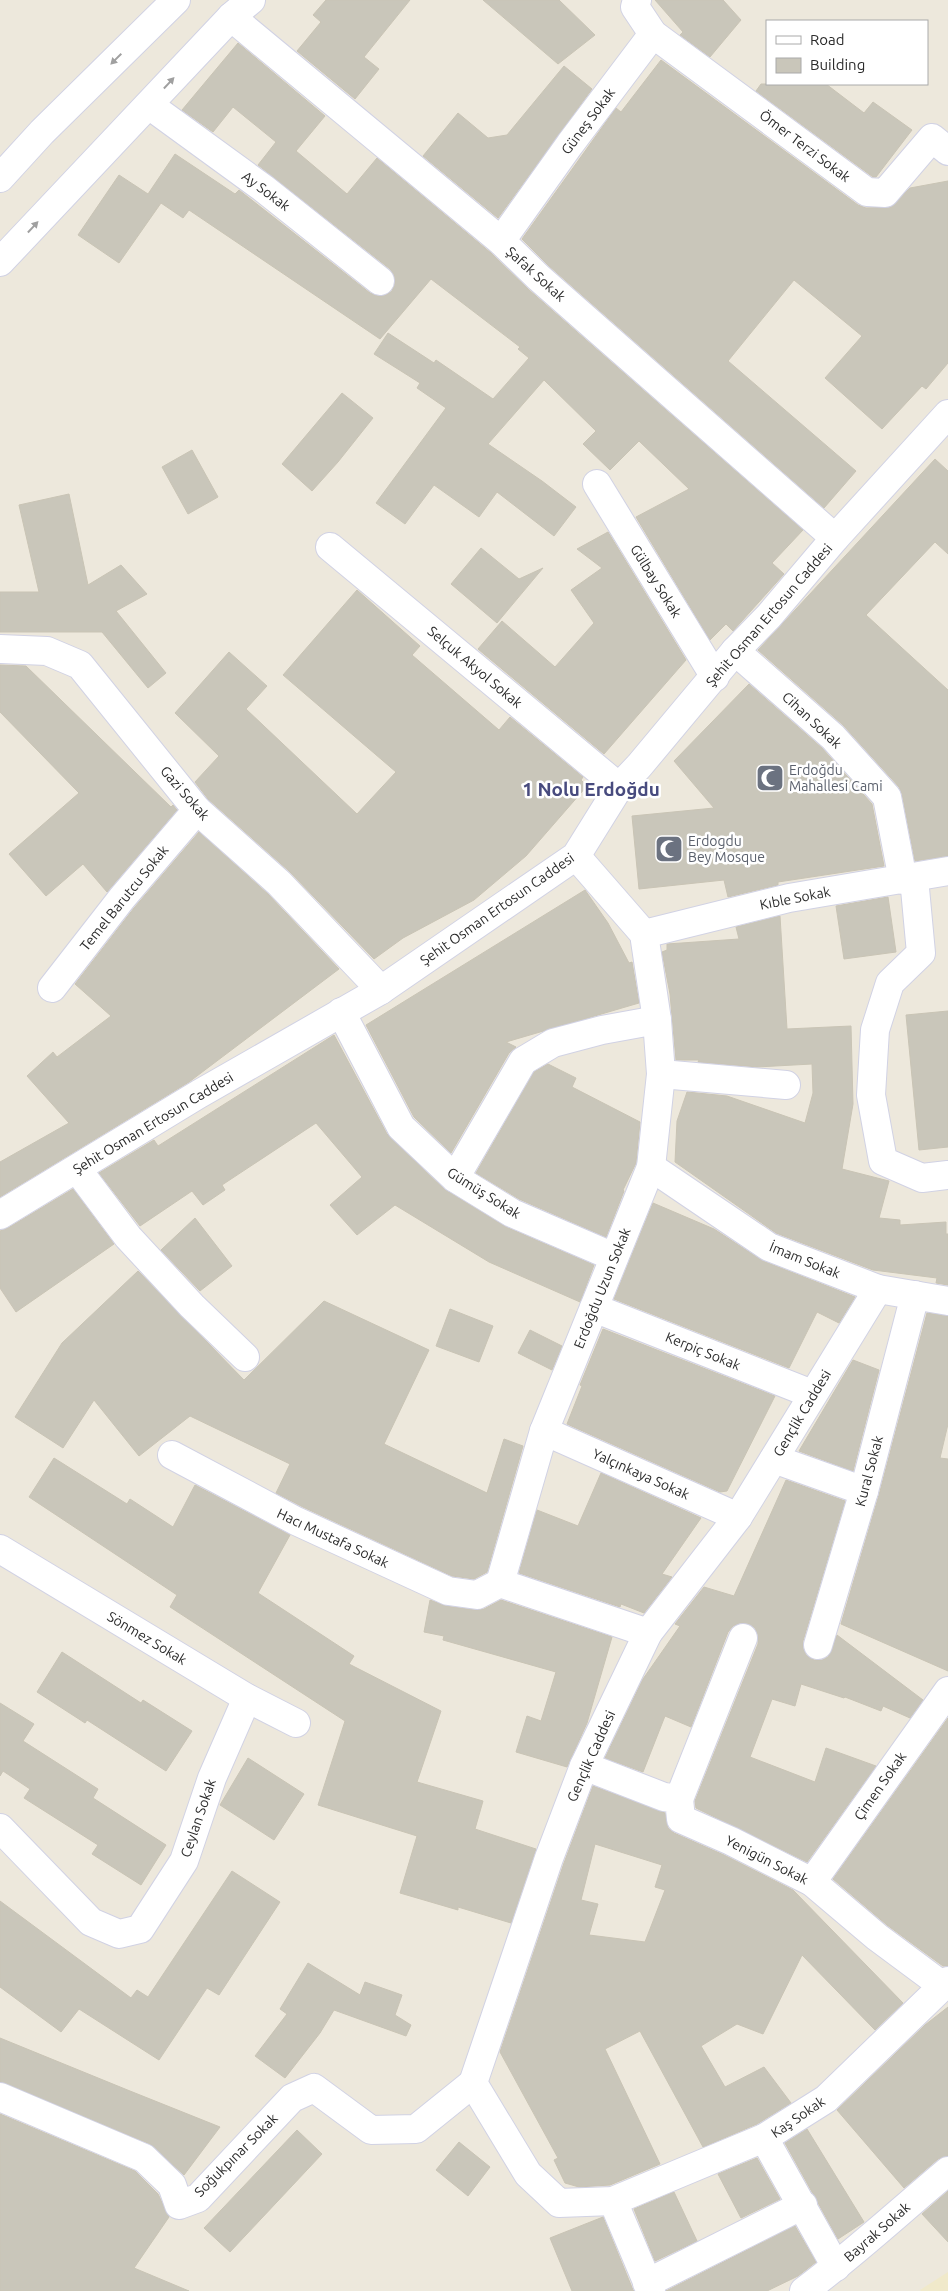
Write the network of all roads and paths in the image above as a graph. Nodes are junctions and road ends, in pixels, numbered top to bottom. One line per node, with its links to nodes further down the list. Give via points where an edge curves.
1 (176, 0): 7 (street, one-way to 7)
2 (636, 0): 4 (street, via 635,7)
3 (241, 8): 5 (street, one-way to 3); 8 (street, Şafak Sokak)
4 (653, 34): 6 (street, Ömer Terzi Sokak, via 867,192 885,193 932,138); 8 (street, Güneş Sokak)
5 (148, 105): 9 (street, one-way to 5); 10 (street, Ay Sokak, via 264,188)
6 (948, 151)
7 (0, 178)
8 (501, 241): 13 (street, Şafak Sokak)
9 (0, 262)
10 (380, 281)
11 (948, 414): 13 (street, Şehit Osman Ertosun Caddesi)
12 (597, 484): 17 (street, Gülbay Sokak)
13 (835, 538): 16 (street, Şehit Osman Ertosun Caddesi, via 770,616)
14 (330, 546): 18 (street, Selçuk Akyol Sokak)
15 (0, 649): 19 (street, Gazi Sokak, via 47,651 80,665)
16 (736, 651): 17 (street, Şehit Osman Ertosun Caddesi); 22 (street, Cihan Sokak, via 833,737 887,797)
17 (715, 677): 18 (street, Şehit Osman Ertosun Caddesi)
18 (619, 787): 20 (street, Şehit Osman Ertosun Caddesi)
19 (197, 810): 24 (street, Temel Barutcu Sokak, via 122,898); 25 (street, Gazi Sokak, via 279,883)
20 (576, 856): 23 (street); 25 (street, Şehit Osman Ertosun Caddesi)
21 (948, 871): 22 (street, Kıble Sokak)
22 (909, 879): 23 (street, Kıble Sokak, via 789,898); 32 (street, Cihan Sokak, via 921,953 890,983 875,1030 871,1096 883,1160 922,1178)
23 (644, 934): 27 (street, Erdoğdu Uzun Sokak)
24 (52, 988)
25 (381, 990): 26 (street, Şehit Osman Ertosun Caddesi)
26 (341, 1012): 31 (street, Şehit Osman Ertosun Caddesi); 33 (street, Gümüş Sokak, via 401,1128)
27 (657, 1020): 28 (street, Erdoğdu Uzun Sokak); 33 (street, via 553,1043 523,1061)
28 (661, 1074): 29 (street); 30 (street, Erdoğdu Uzun Sokak)
29 (786, 1085)
30 (651, 1167): 35 (street, Erdoğdu Uzun Sokak); 36 (street, İmam Sokak, via 770,1247)
31 (76, 1169): 34 (street, Şehit Osman Ertosun Caddesi); 40 (street, via 128,1237)
32 (948, 1175)
33 (455, 1178): 35 (street, Gümüş Sokak, via 512,1213)
34 (0, 1215)
35 (614, 1257): 39 (street, Erdoğdu Uzun Sokak)
36 (878, 1289): 37 (street, İmam Sokak); 41 (street, Gençlik Caddesi)
37 (915, 1295): 38 (street, İmam Sokak); 45 (street, Kural Sokak)
38 (948, 1301)
39 (594, 1308): 41 (street, Kerpiç Sokak); 42 (street, Erdoğdu Uzun Sokak)
40 (245, 1357)
41 (812, 1394): 44 (street, Gençlik Caddesi)
42 (544, 1431): 46 (street, Yalçınkaya Sokak); 48 (street, Erdoğdu Uzun Sokak)
43 (172, 1455): 48 (street, Hacı Mustafa Sokak, via 296,1521 448,1592 477,1595)
44 (774, 1459): 45 (street); 46 (street, Gençlik Caddesi)
45 (864, 1491): 51 (street, Kural Sokak)
46 (738, 1517): 49 (street, Gençlik Caddesi)
47 (0, 1549): 53 (street, Sönmez Sokak)
48 (500, 1584): 49 (street)
49 (648, 1634): 55 (street, Gençlik Caddesi)
50 (743, 1638): 56 (street)
51 (818, 1645)
52 (947, 1692): 58 (street, Çimen Sokak)
53 (247, 1698): 54 (street, Sönmez Sokak); 57 (street, Ceylan Sokak, via 212,1778 184,1861 140,1928 119,1934 90,1922)
54 (296, 1723)
55 (584, 1766): 56 (street, via 664,1797); 60 (street, Gençlik Caddesi, via 549,1858)
56 (679, 1799): 58 (street, Yenigün Sokak, via 681,1819)
57 (0, 1828)
58 (812, 1882): 59 (street, Yenigün Sokak, via 877,1937)
59 (945, 1983): 62 (street, Kaş Sokak, via 826,2099)
60 (473, 2083): 61 (street, Soğukpınar Sokak, via 416,2130 371,2130 314,2088 292,2098 198,2198 179,2205 172,2185 144,2158); 64 (street, via 528,2174 559,2203)
61 (0, 2097)
62 (764, 2138): 64 (street, Kaş Sokak); 65 (street)
63 (948, 2171): 66 (street, Bayrak Sokak)
64 (613, 2200): 67 (street)
65 (803, 2205): 66 (street); 67 (street)
66 (836, 2267): 68 (street, Bayrak Sokak)
67 (649, 2287)
68 (804, 2291)

